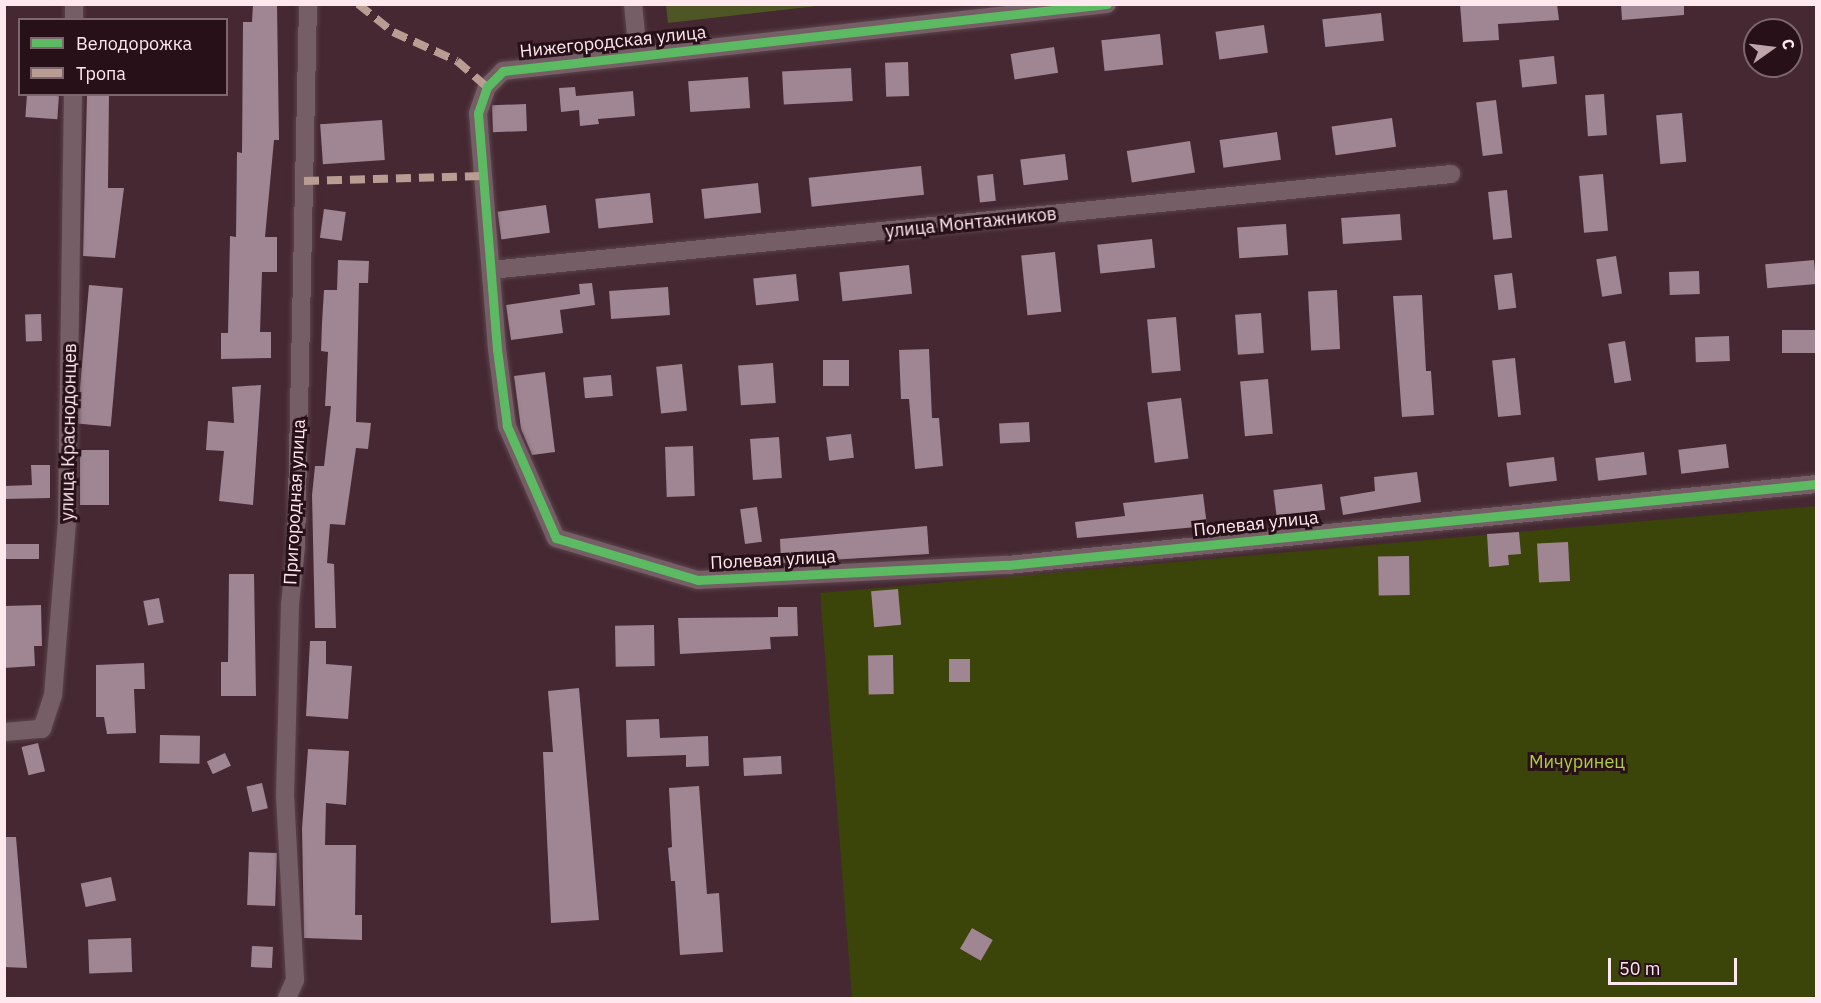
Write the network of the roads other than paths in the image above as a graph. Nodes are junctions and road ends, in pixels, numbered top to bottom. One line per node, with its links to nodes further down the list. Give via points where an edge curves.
1 (308, 4): 11 (street, Пригородная улица, via 296,546 290,605 285,784 295,980)
2 (633, 4): 4 (street)
3 (1107, 4): 4 (street, Нижегородская улица)
4 (638, 54): 7 (street, Нижегородская улица, via 503,71 487,87 478,113)
5 (73, 96): 10 (street, улица Краснодонцев, via 68,523 53,696 42,729)
6 (1451, 174): 7 (street, улица Монтажников)
7 (491, 270): 9 (street, Нижегородская улица, via 507,426 556,538)
8 (1816, 484): 9 (street, Полевая улица, via 1008,565)
9 (698, 580)
10 (4, 732)
11 (287, 999)

